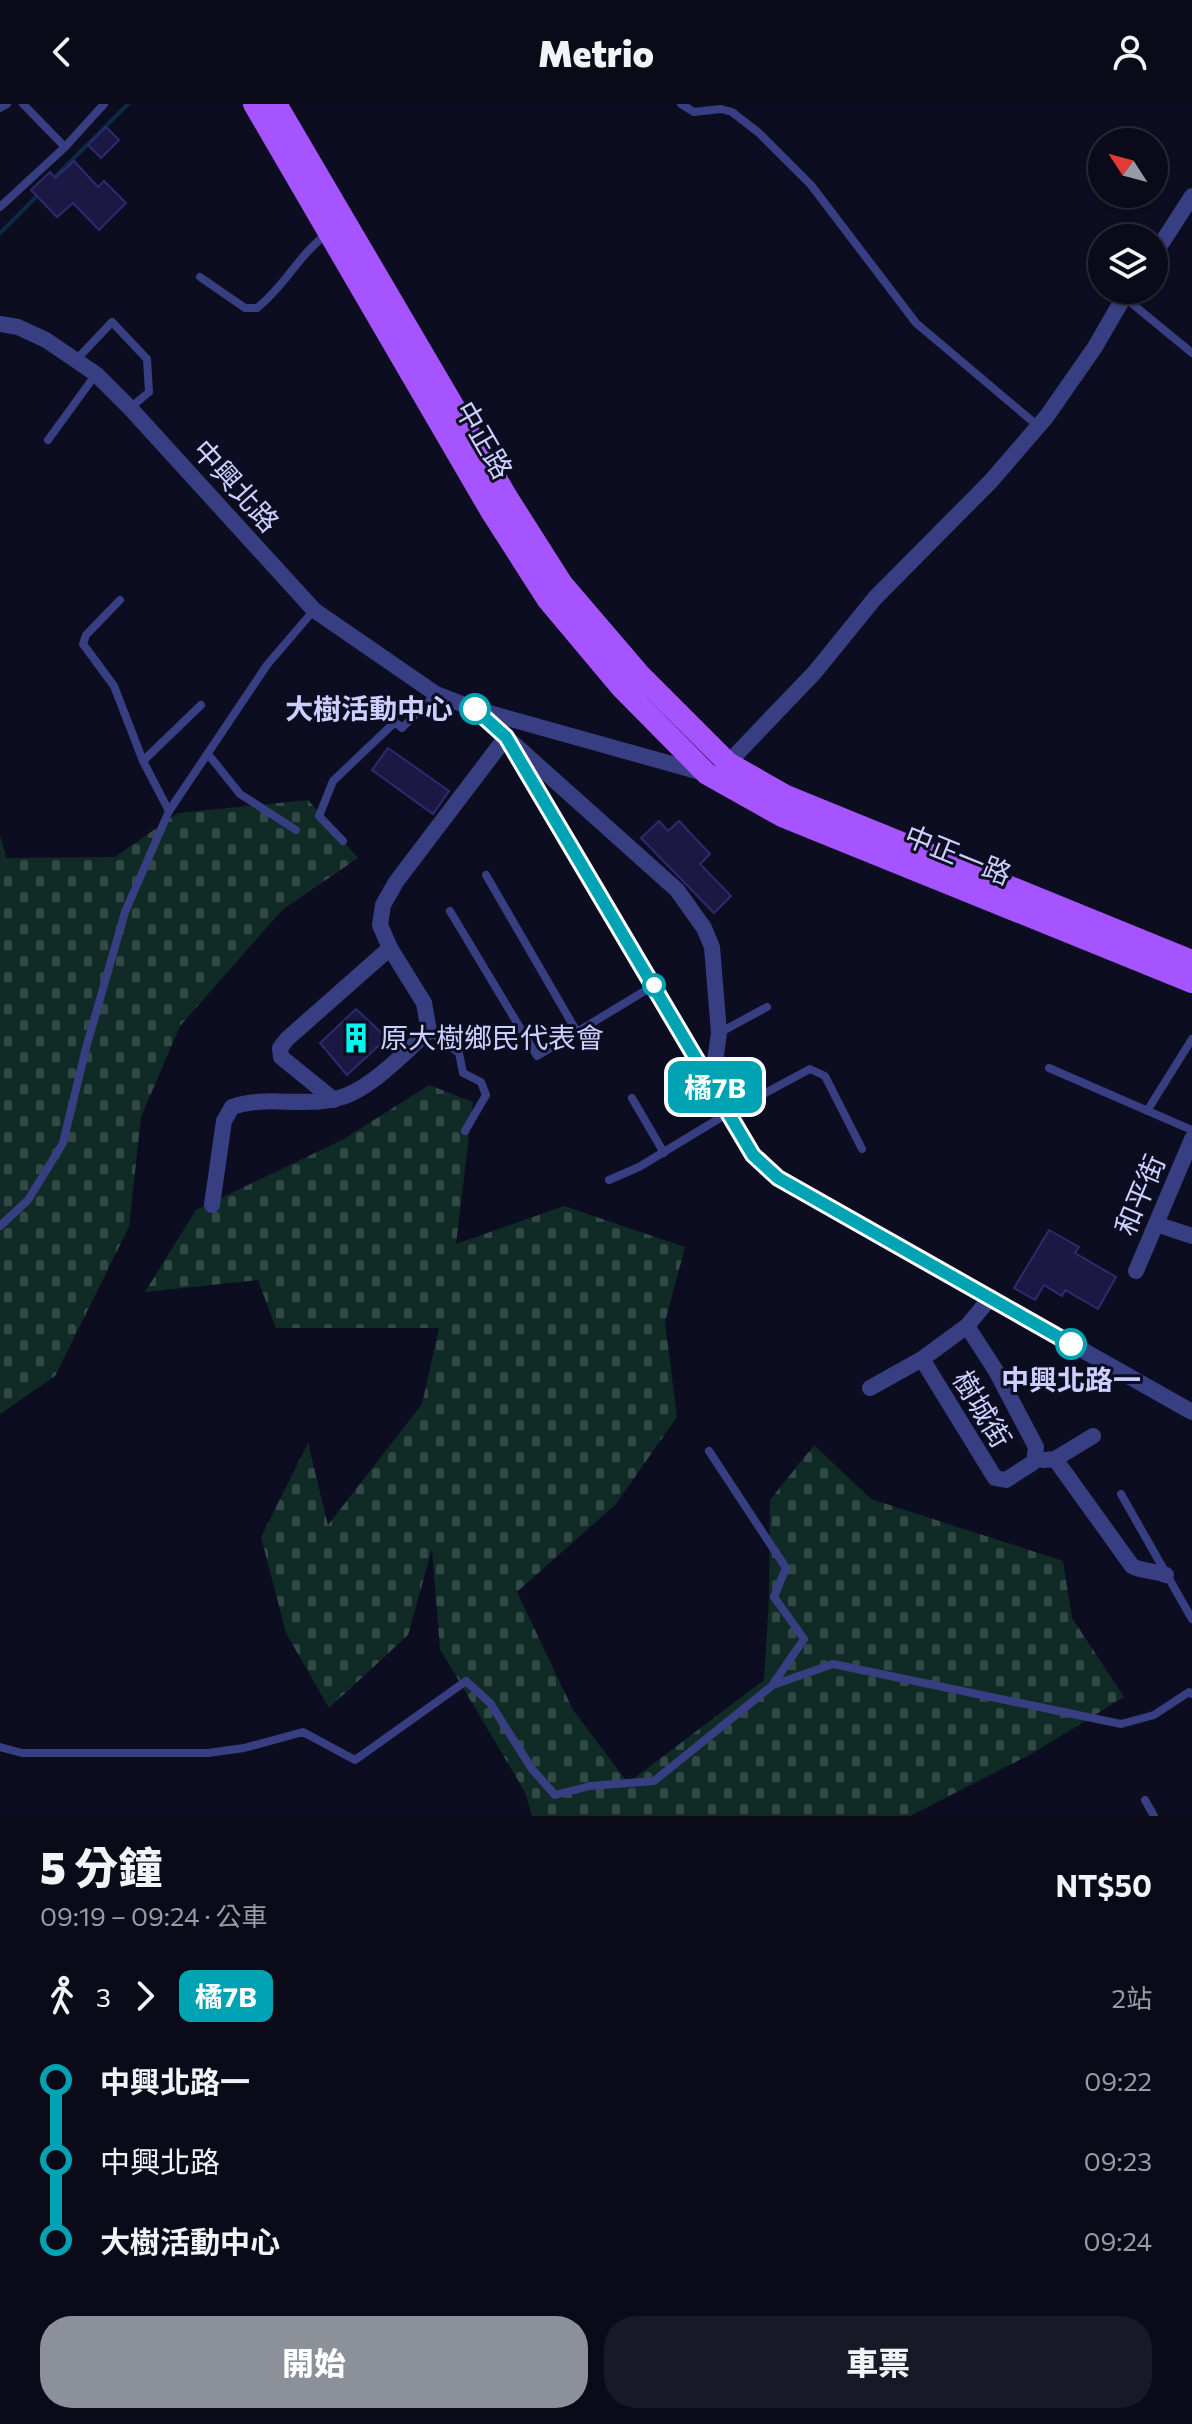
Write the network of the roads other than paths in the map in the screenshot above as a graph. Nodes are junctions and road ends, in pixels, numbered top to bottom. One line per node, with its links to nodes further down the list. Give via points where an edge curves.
1 (7, 104): 7 (lane)
2 (23, 104): 8 (lane)
3 (104, 104): 8 (lane)
4 (254, 104): 11 (main road, 中正路)
5 (276, 104): 31 (main road, 中正路, via 562,584 639,674)
6 (681, 104): 21 (lane, via 694,112 732,112 759,133 811,185 916,323)
7 (0, 108)
8 (65, 147): 10 (lane)
9 (1192, 196): 12 (street)
10 (0, 207)
11 (329, 233): 13 (lane, via 312,244 276,293 257,308 245,308); 32 (main road, 中正路, via 548,600 621,687)
12 (1168, 233)
13 (200, 277)
14 (1120, 304): 21 (street)
15 (1138, 304): 17 (lane)
16 (0, 324): 18 (street, 中興北路, via 18,327)
17 (1192, 353)
18 (77, 359): 19 (street, 中興北路); 20 (lane, via 112,322 147,359 149,392)
19 (96, 374): 20 (street, 中興北路); 22 (lane)
20 (130, 408): 24 (street, 中興北路)
21 (1038, 426): 31 (street)
22 (48, 440)
23 (120, 600): 30 (lane, via 83,644 114,686)
24 (314, 610): 25 (street, 中興北路); 29 (lane, via 267,665)
25 (436, 694): 27 (street, 中興北路); 35 (lane, via 402,728 395,722 333,781 319,816)
26 (201, 705): 30 (lane)
27 (475, 709): 28 (street, 中興北路); 32 (street, 中興北路)
28 (506, 737): 38 (street, via 383,905 380,925); 41 (street, 中興北路); 45 (street, via 677,890 695,915 712,947)
29 (208, 754): 33 (lane); 34 (lane, via 240,794)
30 (143, 761): 33 (lane)
31 (728, 763): 32 (street); 39 (main road, 中正一路, via 786,796)
32 (707, 774): 40 (main road, 中正一路, via 782,816)
33 (169, 811): 61 (lane, via 125,912 63,1143 28,1200)
34 (296, 830)
35 (343, 841)
36 (486, 875): 44 (lane)
37 (450, 911): 44 (lane, via 537,1056)
38 (390, 948): 43 (street, via 424,1003); 50 (street, via 280,1048 281,1057)
39 (1192, 961)
40 (1192, 982)
41 (654, 985): 44 (lane); 48 (street, 中興北路)
42 (767, 1007): 45 (lane)
43 (429, 1031): 50 (street, via 358,1091); 54 (lane, via 459,1053 463,1073 481,1082 486,1095)
44 (577, 1032)
45 (719, 1033): 48 (street)
46 (1192, 1039): 51 (lane)
47 (1049, 1068): 51 (lane)
48 (712, 1082): 52 (street, 中興北路)
49 (632, 1098): 57 (lane)
50 (334, 1100): 59 (street, via 249,1101 232,1107 224,1121)
51 (1147, 1111): 53 (lane)
52 (730, 1112): 56 (lane, via 810,1069 825,1076); 57 (lane); 64 (street, 中興北路, via 753,1155 778,1178)
53 (1192, 1130)
54 (465, 1131)
55 (1192, 1139): 60 (street, 和平街)
56 (862, 1149)
57 (664, 1153): 58 (lane)
58 (609, 1180)
59 (212, 1205)
60 (1156, 1224): 62 (street); 63 (street, 和平街)
61 (0, 1226)
62 (1192, 1236)
63 (1136, 1271)
64 (991, 1297): 65 (street); 68 (street, 中興北路)
65 (967, 1326): 66 (street); 72 (street, 樹城街, via 1036,1447)
66 (922, 1359): 67 (street); 72 (street, 樹城街, via 995,1478 1006,1480)
67 (870, 1388)
68 (1192, 1412)
69 (1093, 1436): 71 (street)
70 (709, 1451): 76 (lane, via 786,1568 774,1597 804,1639)
71 (1055, 1459): 72 (street); 74 (street, via 1132,1566)
72 (1034, 1462)
73 (1121, 1494): 74 (lane)
74 (1166, 1575): 75 (lane)
75 (1192, 1619)
76 (773, 1685): 77 (lane, via 833,1664 1121,1724 1154,1715); 78 (lane, via 654,1781 590,1786 555,1795 490,1703 466,1681 355,1760 303,1732 208,1753 22,1753)
77 (1192, 1694)
78 (0, 1747)
79 (1145, 1800): 80 (lane)
80 (1154, 1816)

